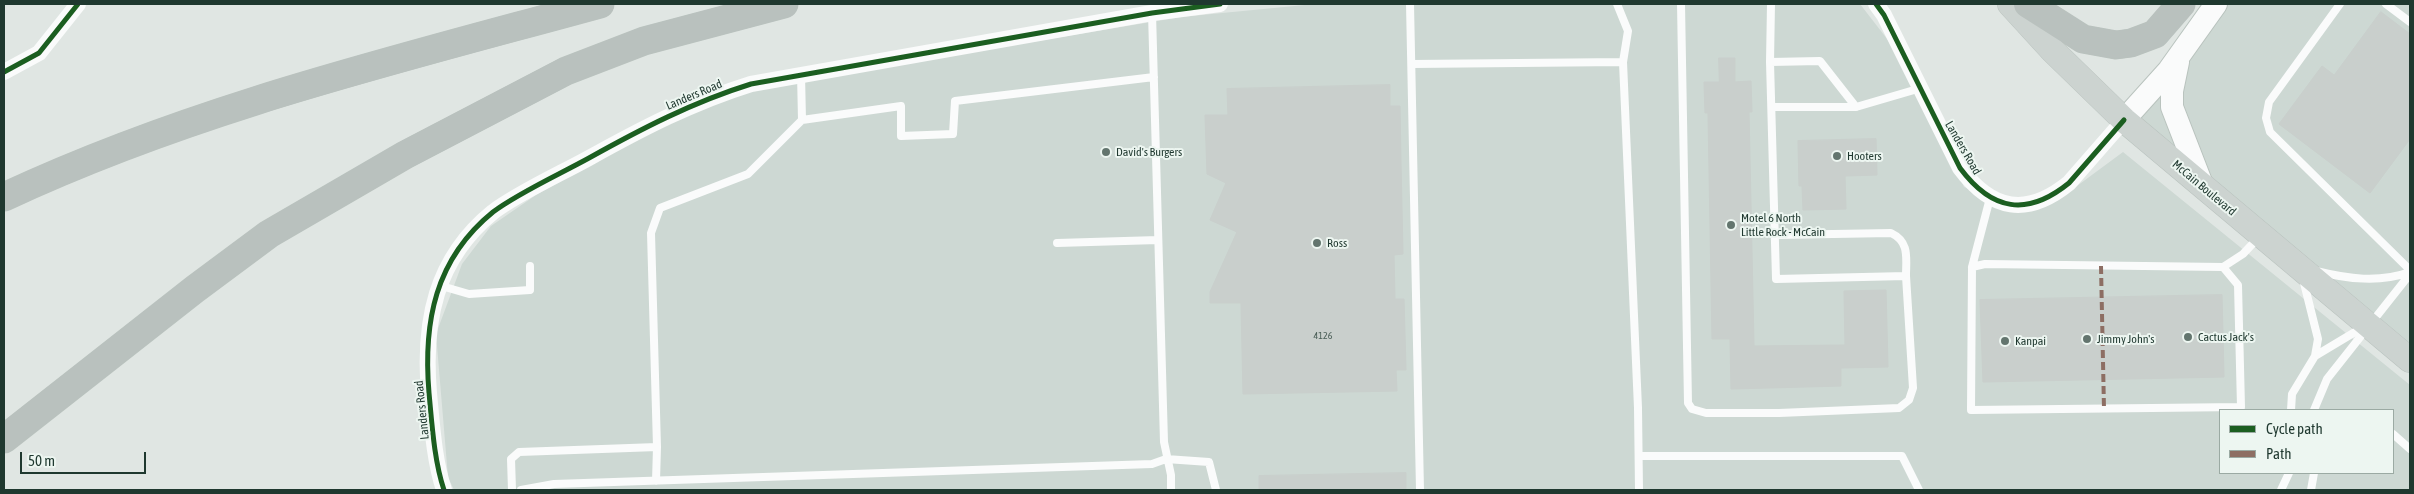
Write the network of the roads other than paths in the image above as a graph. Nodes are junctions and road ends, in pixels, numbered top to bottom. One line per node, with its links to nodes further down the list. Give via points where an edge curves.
1 (78, 4): 22 (street, via 39,53)
2 (600, 4): 31 (highway, via 273,94 143,139)
3 (784, 4): 50 (highway, via 644,41 566,71 405,155 269,234)
4 (1220, 4): 16 (street, Landers Road)
5 (1410, 4): 21 (lane)
6 (1617, 4): 19 (lane, via 1628,31)
7 (1681, 4): 42 (lane, via 1688,403 1692,409 1706,413 1779,413 1899,408 1909,400 1913,388)
8 (1771, 4): 20 (lane)
9 (1876, 4): 25 (street, Landers Road)
10 (2010, 4): 29 (main road, McCain Boulevard)
11 (2028, 4): 12 (highway, via 2084,39 2116,45 2155,34)
12 (2181, 4)
13 (2216, 4): 18 (main road, Landers Road)
14 (2340, 4): 41 (lane, via 2269,102 2266,118 2270,132)
15 (2386, 4): 17 (lane)
16 (1152, 12): 23 (street, Landers Road); 24 (lane)
17 (2410, 22)
18 (2179, 57): 29 (main road, Landers Road); 30 (main road, via 2172,107)
19 (1623, 62): 21 (lane); 53 (lane)
20 (1770, 62): 26 (lane, via 1820,61); 27 (lane)
21 (1412, 64): 64 (lane)
22 (4, 72)
23 (800, 74): 28 (lane); 43 (street, Landers Road, via 751,84 692,104 494,212 460,247)
24 (1154, 77): 28 (lane, via 955,100 953,134 901,136 901,106); 35 (lane)
25 (1921, 88): 26 (lane); 32 (street, Landers Road, via 1960,168 1973,185)
26 (1856, 106): 27 (lane)
27 (1772, 108): 33 (lane)
28 (802, 120): 51 (lane, via 748,174 660,208 651,233)
29 (2124, 120): 30 (main road, McCain Boulevard); 32 (street, Landers Road, via 2059,191 2028,204 2010,204)
30 (2203, 187): 34 (main road, McCain Boulevard)
31 (4, 197)
32 (1990, 198): 38 (lane)
33 (1775, 235): 42 (lane, via 1891,233 1906,244); 42 (lane, via 1776,279)
34 (2261, 235): 39 (main road, McCain Boulevard); 40 (lane, via 2243,254)
35 (1158, 240): 36 (lane); 54 (lane)
36 (1057, 243)
37 (530, 266): 43 (lane, via 530,290 469,294)
38 (1972, 267): 40 (lane, via 1985,264); 40 (lane, via 1971,410 2241,407 2238,286)
39 (2300, 267): 41 (lane, via 2368,280); 44 (main road, McCain Boulevard); 45 (lane, via 2318,339)
40 (2223, 268)
41 (2410, 272): 44 (lane)
42 (1906, 276)
43 (438, 285): 59 (street, Landers Road, via 428,340 428,380)
44 (2369, 324): 45 (lane); 46 (main road, McCain Boulevard); 48 (lane, via 2327,378)
45 (2315, 356): 47 (lane, via 2292,394)
46 (2410, 360)
47 (2291, 409)
48 (2316, 409)
49 (2394, 435): 52 (lane)
50 (4, 439)
51 (656, 447): 57 (lane); 60 (lane, via 519,452 511,459)
52 (2410, 448)
53 (1640, 456): 65 (lane); 66 (lane, via 1902,456)
54 (1166, 459): 57 (lane, via 1152,464); 62 (lane); 63 (lane, via 1209,462)
55 (2289, 474): 67 (lane)
56 (2314, 474): 68 (lane)
57 (656, 481): 58 (lane)
58 (599, 486): 61 (lane, via 554,484)
59 (444, 490)
60 (512, 490)
61 (521, 490)
62 (1171, 490)
63 (1216, 490)
64 (1420, 490)
65 (1639, 490)
66 (1919, 490)
67 (2281, 490)
68 (2311, 490)

